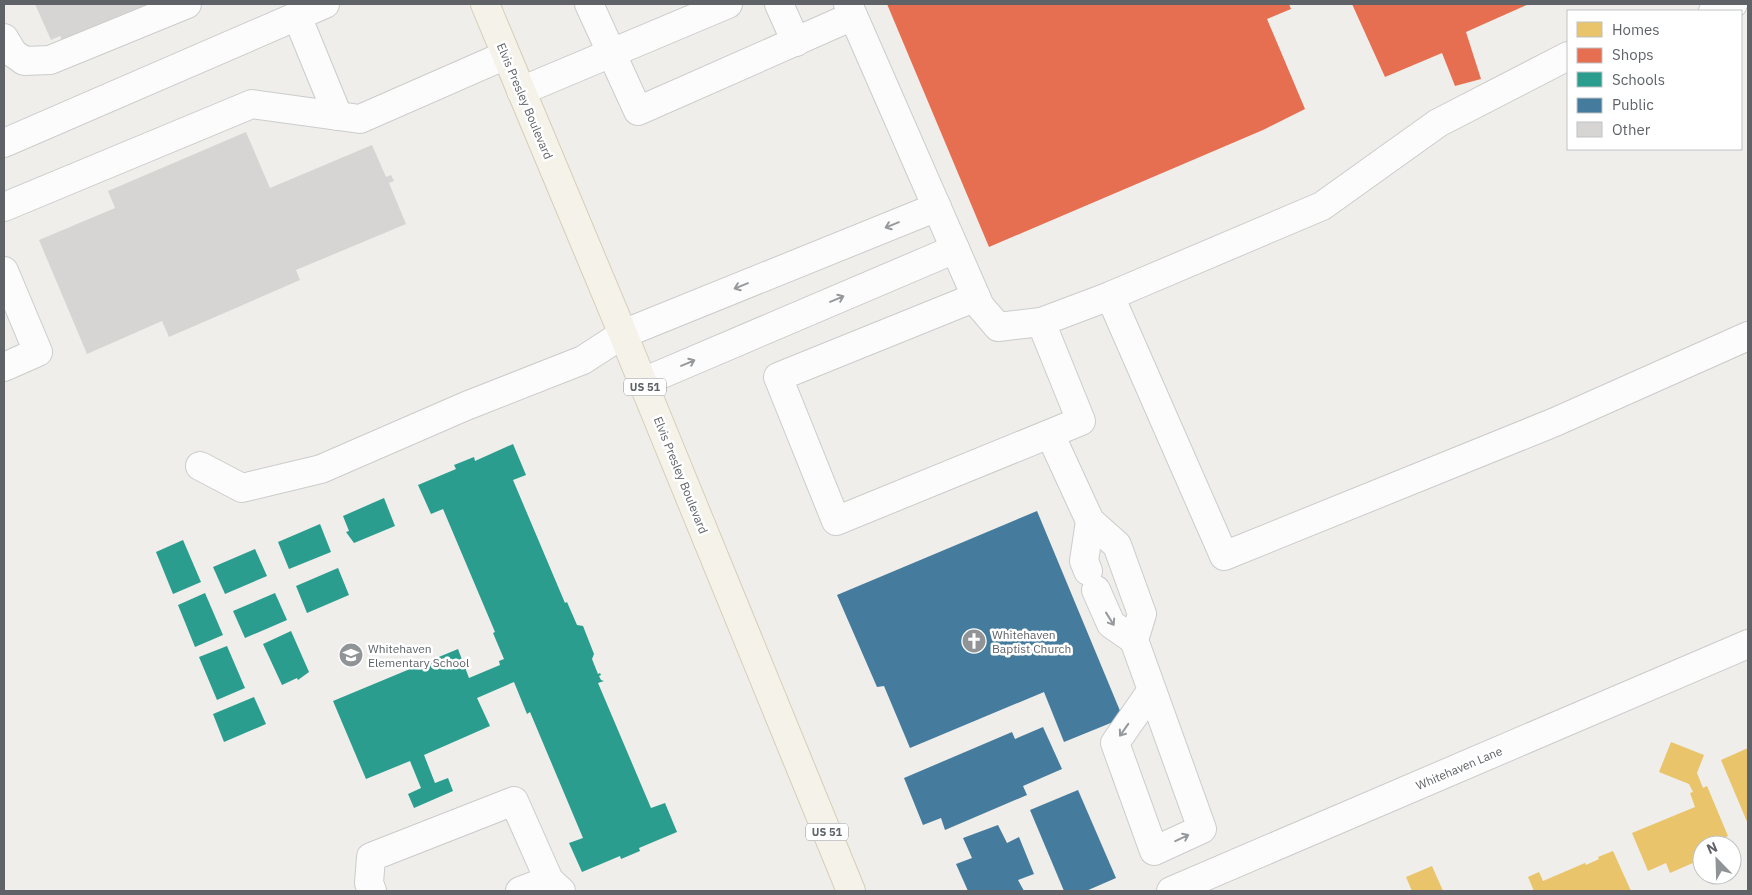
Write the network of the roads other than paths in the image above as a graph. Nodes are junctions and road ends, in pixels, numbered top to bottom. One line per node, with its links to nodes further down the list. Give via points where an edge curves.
1 (187, 4): 11 (street, via 50,60 24,61)
2 (325, 4): 10 (street)
3 (485, 4): 14 (main road, Elvis Presley Boulevard / US 51)
4 (589, 4): 13 (street)
5 (728, 4): 13 (street)
6 (779, 4): 12 (street)
7 (1734, 4): 9 (street)
8 (850, 10): 12 (street); 20 (street)
9 (1716, 10)
10 (297, 16): 17 (street); 18 (street)
11 (4, 38)
12 (796, 42): 13 (street, via 638,111)
13 (612, 54): 16 (street)
14 (506, 55): 16 (main road, Elvis Presley Boulevard / US 51); 17 (street, via 360,119)
15 (1567, 57): 23 (street, via 1438,123 1322,206)
16 (522, 92): 26 (main road, Elvis Presley Boulevard / US 51)
17 (338, 116): 19 (street, via 252,104)
18 (4, 143)
19 (4, 207)
20 (937, 207): 21 (street); 26 (street, one-way to 26)
21 (955, 249): 24 (street); 29 (street, one-way to 21)
22 (4, 270): 28 (street, via 38,352)
23 (1110, 296): 25 (street); 27 (street, via 1224,556 1555,422)
24 (976, 297): 25 (street, via 998,327); 30 (street, via 778,377 836,522)
25 (1041, 322): 30 (street, via 1081,421)
26 (624, 334): 29 (main road, Elvis Presley Boulevard / US 51); 31 (street, via 583,360 466,406 321,470 242,488)
27 (1748, 336)
28 (4, 367)
29 (643, 382): 39 (main road, Elvis Presley Boulevard / US 51)
30 (1050, 434): 32 (street)
31 (200, 466)
32 (1090, 521): 33 (street, via 1117,546 1142,614); 33 (street, one-way to 33, via 1084,561 1111,624)
33 (1134, 640): 35 (street)
34 (1748, 644): 40 (street, Whitehaven Lane)
35 (1152, 690): 35 (street, one-way to 35, via 1115,743 1154,851 1202,829)
36 (555, 886): 37 (street, via 514,801 371,857 369,883); 38 (street)
37 (372, 891)
38 (520, 891)
39 (851, 891)
40 (1171, 891)

